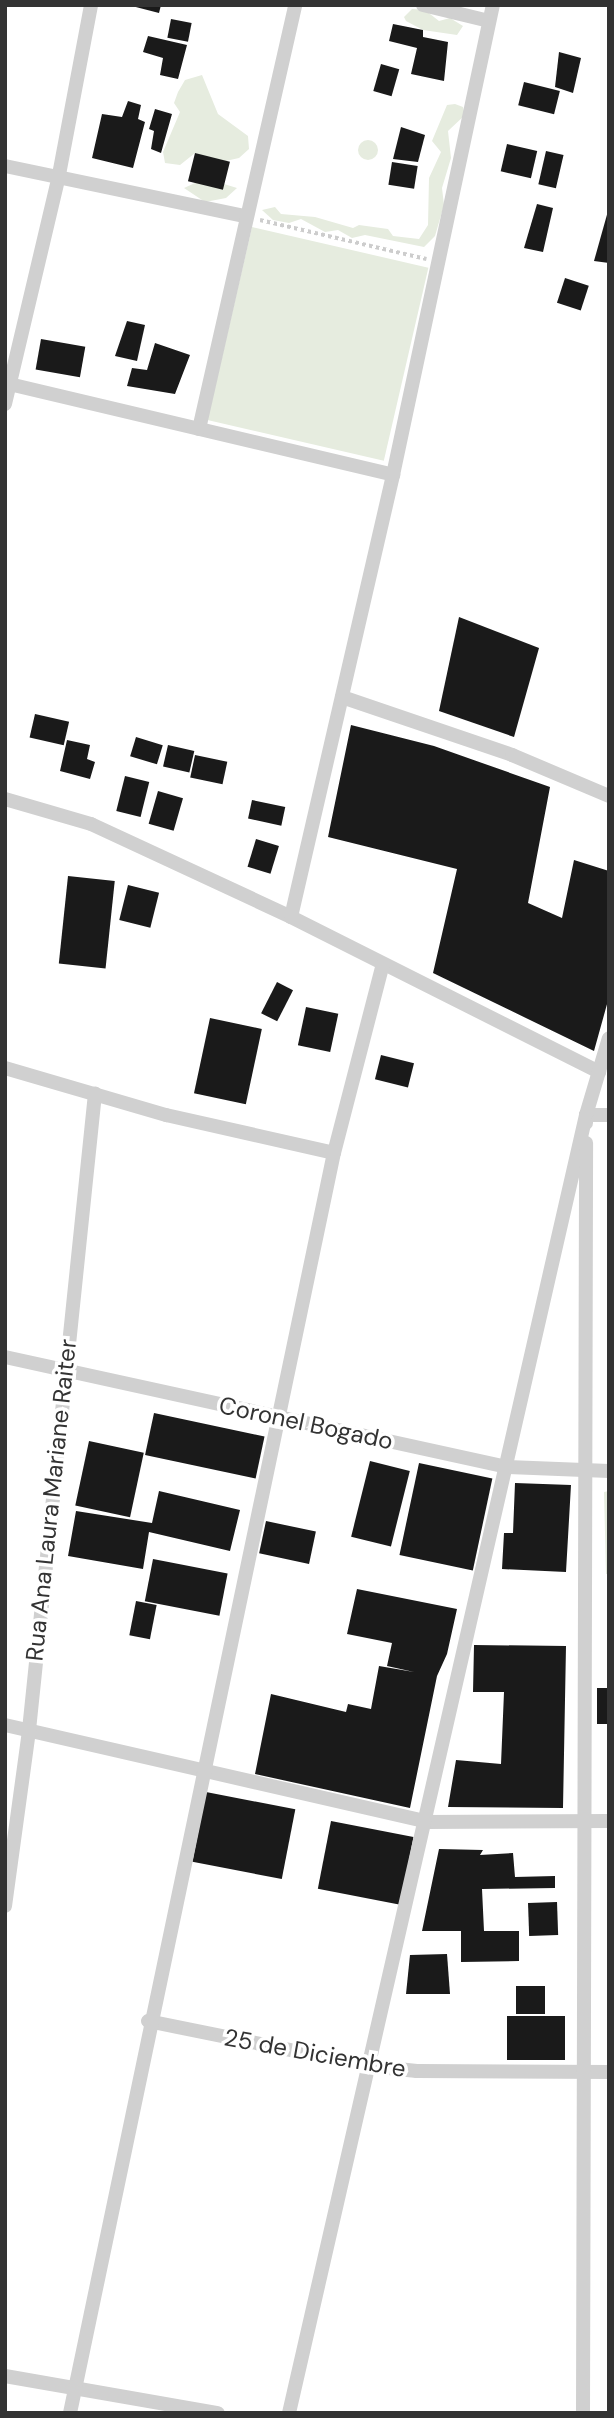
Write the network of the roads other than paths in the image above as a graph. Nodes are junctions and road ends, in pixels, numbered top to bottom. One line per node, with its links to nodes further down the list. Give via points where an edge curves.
1 (91, 5): 7 (street)
2 (295, 5): 8 (street)
3 (423, 5): 5 (street)
4 (493, 5): 5 (street)
5 (489, 21): 12 (street)
6 (5, 166): 7 (street)
7 (58, 180): 8 (street); 9 (street)
8 (245, 216): 11 (street)
9 (8, 383): 10 (street); 11 (street)
10 (5, 404)
11 (199, 429): 12 (street)
12 (393, 475): 13 (street)
13 (342, 697): 14 (street, via 512,755); 16 (street)
14 (609, 796)
15 (5, 799): 16 (street, via 91,824)
16 (291, 917): 17 (street)
17 (383, 964): 20 (street); 24 (street)
18 (609, 1038): 20 (street)
19 (5, 1068): 21 (street)
20 (600, 1072): 22 (street)
21 (95, 1094): 24 (street); 26 (street, Rua Ana Laura Mariane Raiter)
22 (586, 1115): 23 (street); 28 (street); 29 (street)
23 (609, 1115)
24 (334, 1153): 27 (street)
25 (5, 1357): 26 (street, Coronel Bogado)
26 (63, 1370): 27 (street, Coronel Bogado); 32 (street, Rua Ana Laura Mariane Raiter)
27 (278, 1416): 28 (street, Coronel Bogado); 33 (street)
28 (507, 1468): 29 (street, Coronel Bogado); 35 (street)
29 (583, 1471): 30 (street, Coronel Bogado); 36 (street)
30 (609, 1471)
31 (5, 1725): 32 (street)
32 (29, 1730): 33 (street); 37 (street, Rua Ana Laura Mariane Raiter)
33 (202, 1768): 35 (street); 38 (street)
34 (609, 1821): 36 (street)
35 (428, 1822): 36 (street); 39 (street)
36 (585, 1822): 40 (street)
37 (5, 1906)
38 (148, 2021): 39 (street, 25 de Diciembre); 43 (street)
39 (370, 2066): 40 (street, 25 de Diciembre, via 417,2071); 46 (street)
40 (584, 2072): 41 (street, 25 de Diciembre); 47 (street)
41 (609, 2072)
42 (5, 2376): 43 (street)
43 (74, 2388): 44 (street); 45 (street)
44 (69, 2413)
45 (218, 2413)
46 (289, 2413)
47 (583, 2413)

